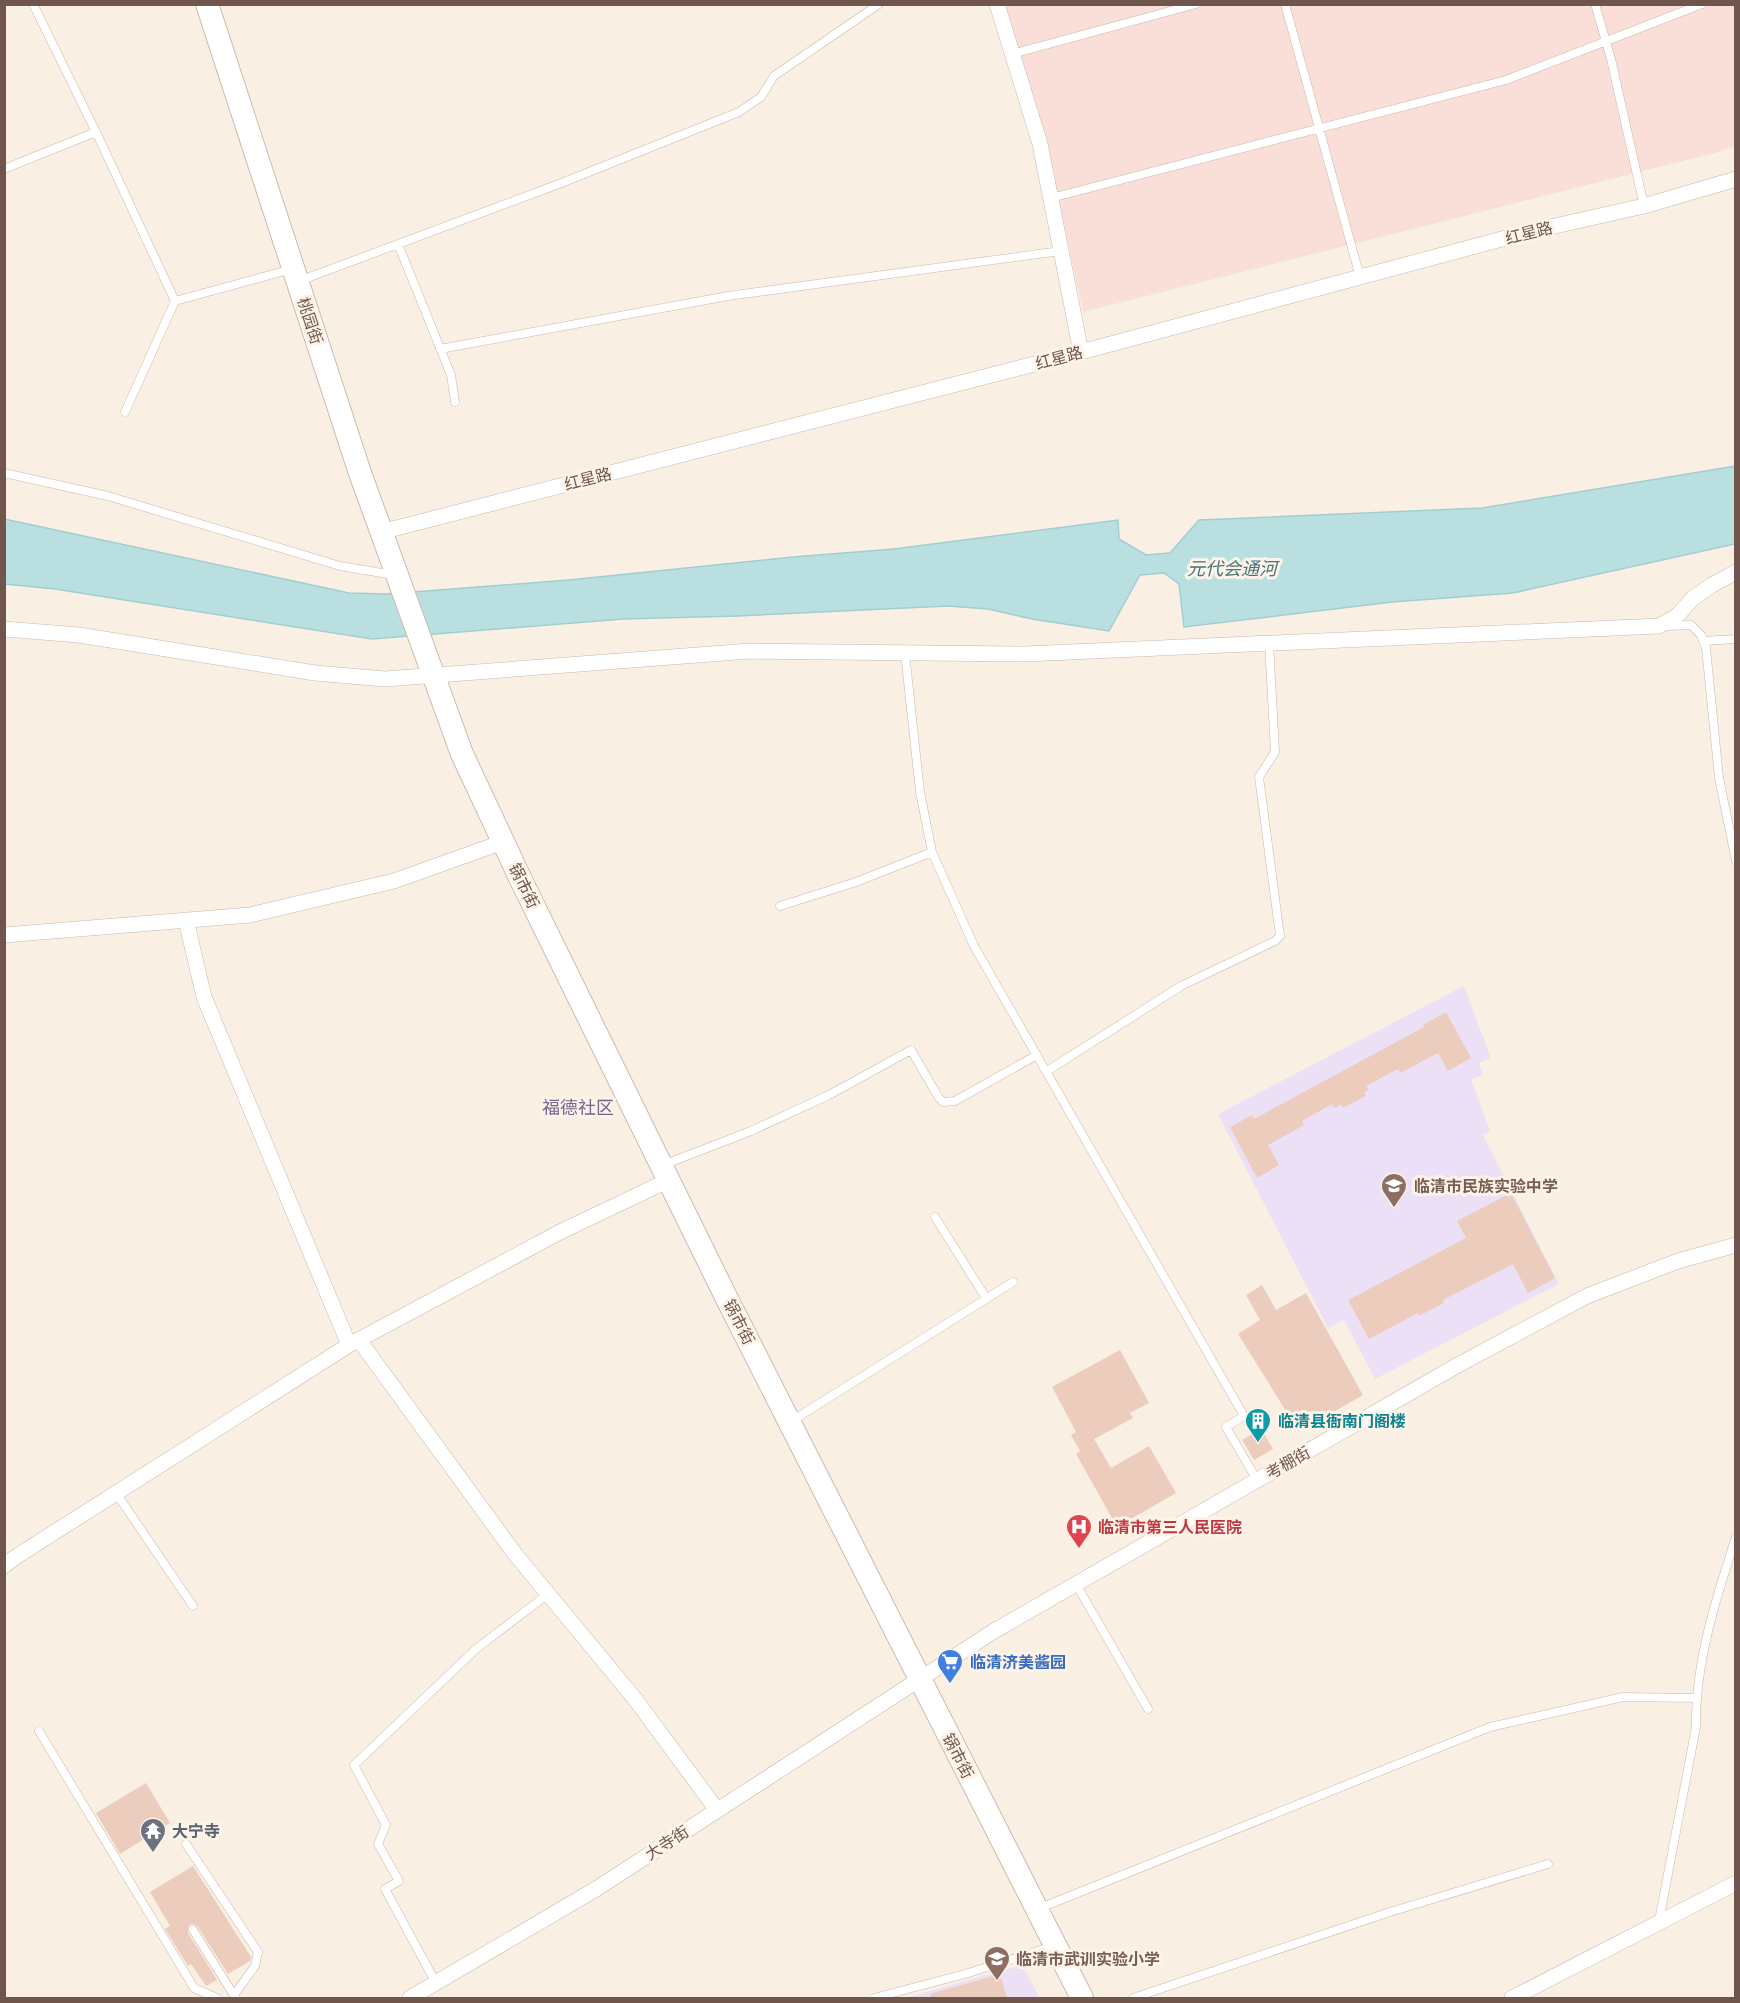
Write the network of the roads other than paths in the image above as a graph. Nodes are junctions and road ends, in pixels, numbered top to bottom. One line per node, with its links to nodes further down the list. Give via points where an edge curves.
1 (33, 4): 12 (lane)
2 (207, 4): 19 (street, 桃园街)
3 (879, 4): 17 (lane, via 774,76 761,97 739,112)
4 (998, 4): 10 (street)
5 (1196, 4): 10 (lane)
6 (1285, 4): 11 (lane)
7 (1595, 4): 9 (lane)
8 (1702, 4): 9 (lane)
9 (1606, 41): 11 (lane, via 1506,80); 16 (lane)
10 (1012, 54): 15 (street, via 1040,144)
11 (1319, 128): 15 (lane); 20 (lane)
12 (96, 132): 13 (lane); 21 (lane)
13 (4, 169)
14 (1736, 179): 16 (street, 红星路)
15 (1051, 198): 18 (street)
16 (1644, 206): 20 (street, 红星路)
17 (398, 244): 19 (lane); 22 (lane)
18 (1061, 250): 22 (lane, via 728,296); 23 (street)
19 (295, 275): 21 (lane); 27 (street, 桃园街)
20 (1360, 277): 23 (street, 红星路)
21 (175, 301): 25 (lane)
22 (440, 349): 24 (lane, via 451,375)
23 (1081, 352): 27 (street, 红星路)
24 (455, 402)
25 (125, 412)
26 (4, 473): 29 (lane, via 108,496 340,566)
27 (381, 532): 29 (street, 桃园街)
28 (1736, 572): 30 (street, via 1693,598 1677,616)
29 (397, 575): 32 (street, 桃园街)
30 (1659, 626): 34 (lane, via 1691,625); 35 (street)
31 (4, 629): 37 (street, via 79,635 315,674 385,679)
32 (419, 635): 37 (street, 锅市街)
33 (1736, 639): 34 (lane)
34 (1703, 641): 40 (lane, via 1719,778)
35 (1269, 643): 36 (street, via 1025,654); 45 (lane, via 1275,752 1259,777 1280,936 1181,986)
36 (905, 653): 37 (street, via 750,651); 39 (lane, via 920,792)
37 (433, 675): 38 (street, 锅市街, via 462,754)
38 (503, 842): 42 (street, via 394,881 250,915); 46 (street, 锅市街)
39 (932, 852): 41 (lane); 44 (lane, via 974,946)
40 (1736, 861)
41 (780, 906)
42 (186, 921): 43 (street); 51 (street, via 204,997)
43 (4, 935)
44 (1037, 1054): 45 (lane); 46 (lane, via 955,1101 943,1102 911,1050 829,1095)
45 (1047, 1071): 53 (lane, via 1244,1416 1226,1427)
46 (665, 1173): 51 (street); 52 (street, 锅市街)
47 (935, 1217): 50 (lane)
48 (1736, 1245): 53 (street, 考棚街, via 1678,1261 1587,1296)
49 (1013, 1282): 50 (lane)
50 (986, 1298): 52 (lane)
51 (354, 1343): 54 (street); 58 (street)
52 (789, 1422): 60 (street, 锅市街)
53 (1257, 1480): 57 (street, 考棚街)
54 (116, 1493): 56 (street); 59 (lane)
55 (1736, 1537): 61 (lane, via 1716,1599)
56 (4, 1566)
57 (1076, 1584): 60 (street, 考棚街); 62 (lane)
58 (548, 1594): 64 (street, via 635,1699); 72 (lane, via 476,1649 354,1765 386,1826 378,1844 399,1881 385,1889)
59 (193, 1606)
60 (919, 1680): 64 (street, 大寺街); 68 (street, 锅市街)
61 (1695, 1698): 68 (lane, via 1623,1697 1490,1726); 69 (lane, via 1696,1727)
62 (1148, 1709)
63 (39, 1731): 75 (lane, via 194,1988)
64 (717, 1810): 72 (street, 大寺街, via 596,1889)
65 (186, 1844): 73 (lane, via 258,1952 255,1966)
66 (1548, 1864): 78 (lane)
67 (1736, 1883): 69 (street)
68 (1037, 1910): 71 (street, 锅市街)
69 (1658, 1923): 79 (street)
70 (193, 1930): 73 (lane)
71 (1055, 1946): 76 (lane); 77 (street, 锅市街)
72 (436, 1983): 74 (street, 大寺街)
73 (235, 1997)
74 (415, 1997)
75 (217, 1998)
76 (874, 1998)
77 (1082, 1998)
78 (1133, 1998)
79 (1515, 1998)

